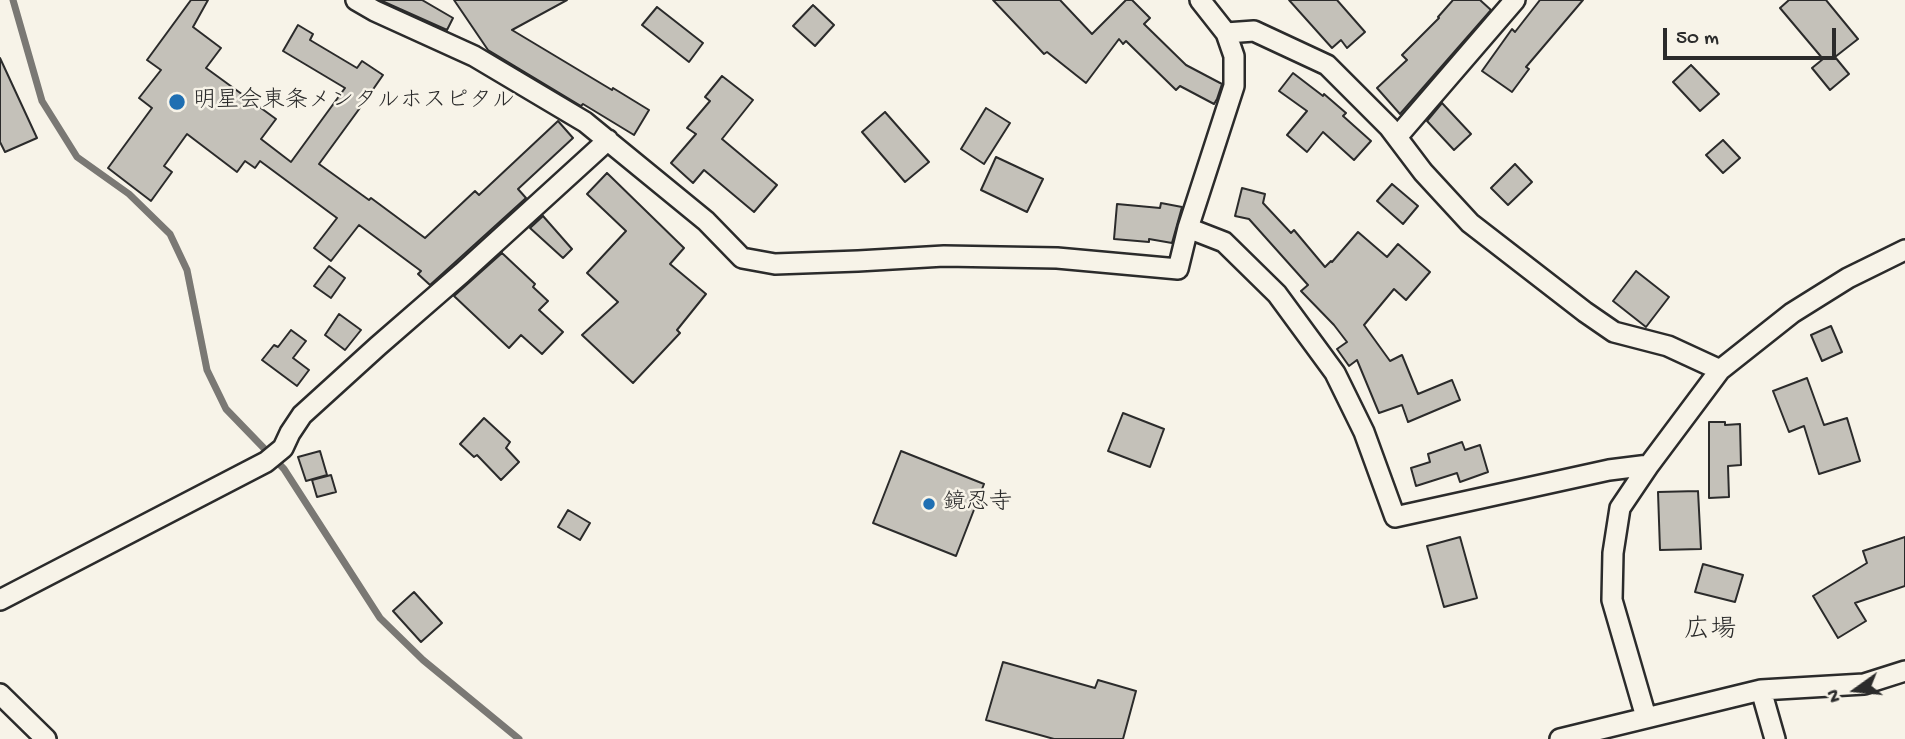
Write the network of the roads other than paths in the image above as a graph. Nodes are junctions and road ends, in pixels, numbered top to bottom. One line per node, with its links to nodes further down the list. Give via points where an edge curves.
1 (356, 0): 6 (street, via 474,56)
2 (1200, 0): 4 (street)
3 (1515, 0): 5 (street)
4 (1226, 33): 5 (street, via 1254,31 1327,65); 7 (street, via 1234,56 1234,86)
5 (1397, 137): 9 (street, via 1470,223 1585,312 1614,332 1668,346)
6 (608, 140): 7 (street, via 706,221 742,258 775,264 944,256 1057,258 1178,270); 11 (street, via 302,415 283,447 266,462)
7 (1188, 228): 10 (street, via 1224,242 1277,294 1335,373 1364,432 1395,517)
8 (1905, 250): 9 (street, via 1792,313)
9 (1720, 370): 10 (street)
10 (1649, 465): 15 (street, via 1620,508 1612,600)
11 (0, 600)
12 (1905, 671): 13 (street, via 1864,684)
13 (1761, 690): 15 (street); 18 (street)
14 (0, 694): 16 (street)
15 (1646, 716): 17 (street)
16 (46, 739)
17 (1560, 739)
18 (1775, 739)

